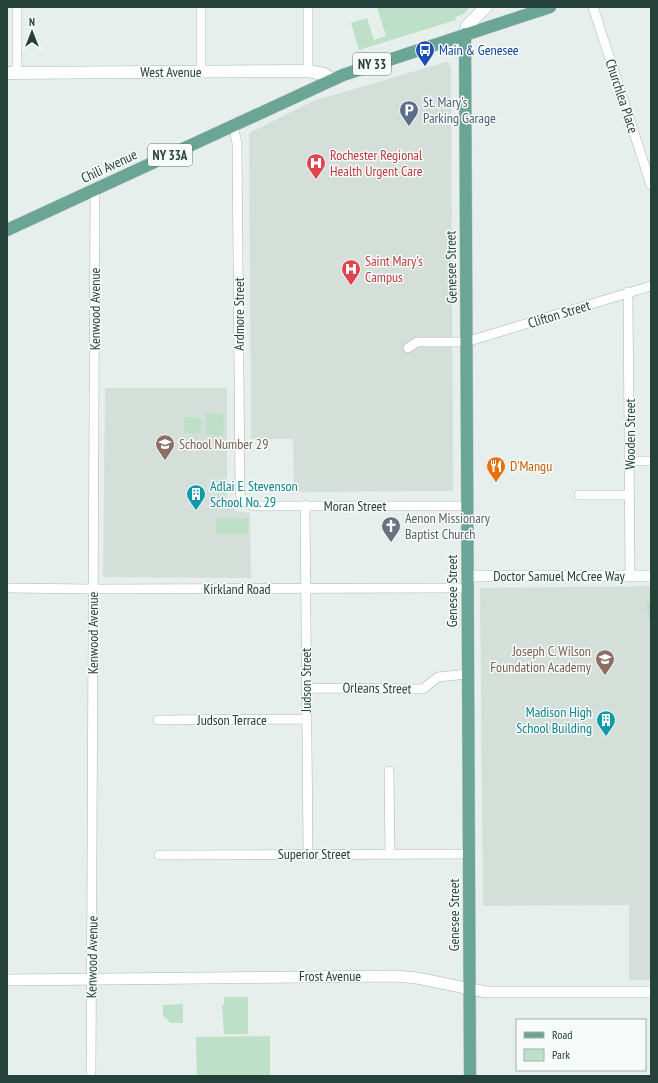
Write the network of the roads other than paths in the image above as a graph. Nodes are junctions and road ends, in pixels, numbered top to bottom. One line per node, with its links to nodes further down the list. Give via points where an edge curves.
1 (17, 7): 10 (street)
2 (201, 7): 9 (street)
3 (308, 7): 8 (street)
4 (486, 7): 7 (main road, via 467,26)
5 (550, 7): 7 (main road, NY 33)
6 (593, 7): 13 (street, Churchlea Place)
7 (464, 34): 11 (main road, NY 33); 18 (main road, Genesee Street)
8 (308, 71): 9 (main road, West Avenue / NY 33); 11 (main road, West Avenue / NY 33, via 324,74)
9 (201, 72): 10 (main road, West Avenue / NY 33)
10 (12, 73)
11 (332, 79): 12 (main road, Chili Avenue / NY 33A)
12 (233, 125): 14 (main road, Chili Avenue / NY 33A); 24 (street, Ardmore Street, via 237,143 240,492)
13 (651, 185)
14 (95, 189): 15 (main road, Chili Avenue / NY 33A); 32 (street, Kenwood Avenue)
15 (7, 230)
16 (651, 286): 17 (street, Clifton Street)
17 (628, 292): 18 (street, Clifton Street); 20 (street, Wooden Street)
18 (466, 342): 19 (street, Clifton Street, via 417,342); 26 (main road, Genesee Street)
19 (408, 348)
20 (630, 461): 21 (street); 23 (street, Wooden Street)
21 (651, 461)
22 (580, 495): 23 (street)
23 (630, 495): 27 (street, Wooden Street)
24 (244, 502): 25 (street, Moran Street, via 255,506)
25 (305, 505): 26 (street, Moran Street); 31 (street, Judson Street)
26 (467, 506): 29 (main road, Genesee Street)
27 (630, 576): 28 (street, Doctor Samuel McCree Way); 29 (street, Doctor Samuel McCree Way)
28 (651, 576)
29 (467, 582): 31 (street, Kirkland Road); 33 (main road, Genesee Street)
30 (7, 588): 32 (street, Kirkland Road)
31 (305, 588): 32 (street, Kirkland Road); 34 (street, Judson Street)
32 (92, 589): 42 (street, Kenwood Avenue)
33 (468, 674): 34 (street, Orleans Street, via 438,677 423,689); 41 (main road, Genesee Street)
34 (306, 688): 36 (street, Judson Street)
35 (158, 720): 36 (street, Judson Terrace)
36 (306, 720): 39 (street, Judson Street)
37 (389, 771): 40 (street)
38 (159, 854): 39 (street, Superior Street)
39 (308, 854): 40 (street, Superior Street)
40 (390, 854): 41 (street, Superior Street)
41 (468, 854): 44 (main road, Genesee Street)
42 (92, 978): 43 (street, Frost Avenue); 44 (street, Frost Avenue, via 395,976); 46 (street, Kenwood Avenue)
43 (7, 980)
44 (469, 989): 45 (street, Frost Avenue, via 492,992); 47 (main road, Genesee Street)
45 (651, 992)
46 (91, 1076)
47 (470, 1076)

